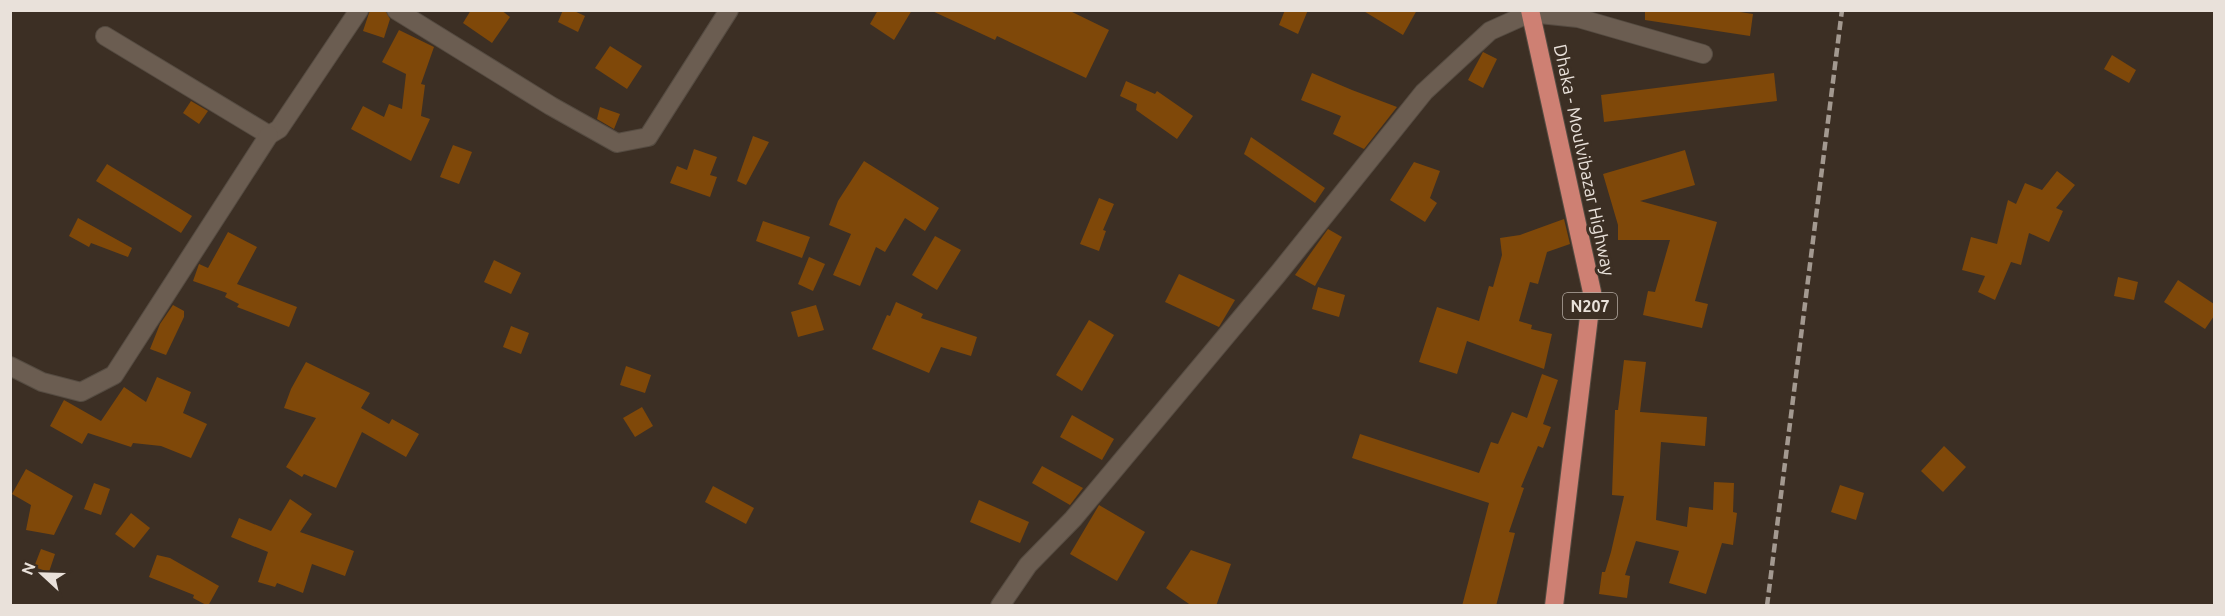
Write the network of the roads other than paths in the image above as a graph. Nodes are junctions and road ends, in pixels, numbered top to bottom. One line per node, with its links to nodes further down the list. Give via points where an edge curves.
1 (359, 10): 7 (street, via 279,129)
2 (396, 10): 3 (street, via 617,143 648,137)
3 (729, 10)
4 (1530, 12): 6 (street, via 1578,18); 9 (street, via 1490,31 1424,92 1081,510 1028,565); 10 (highway, Dhaka - Moulvibazar Highway / N207, via 1592,292)
5 (105, 36): 7 (street)
6 (1703, 54)
7 (269, 135): 8 (street, via 114,375 81,392 42,382)
8 (10, 366)
9 (1000, 606)
10 (1554, 606)

